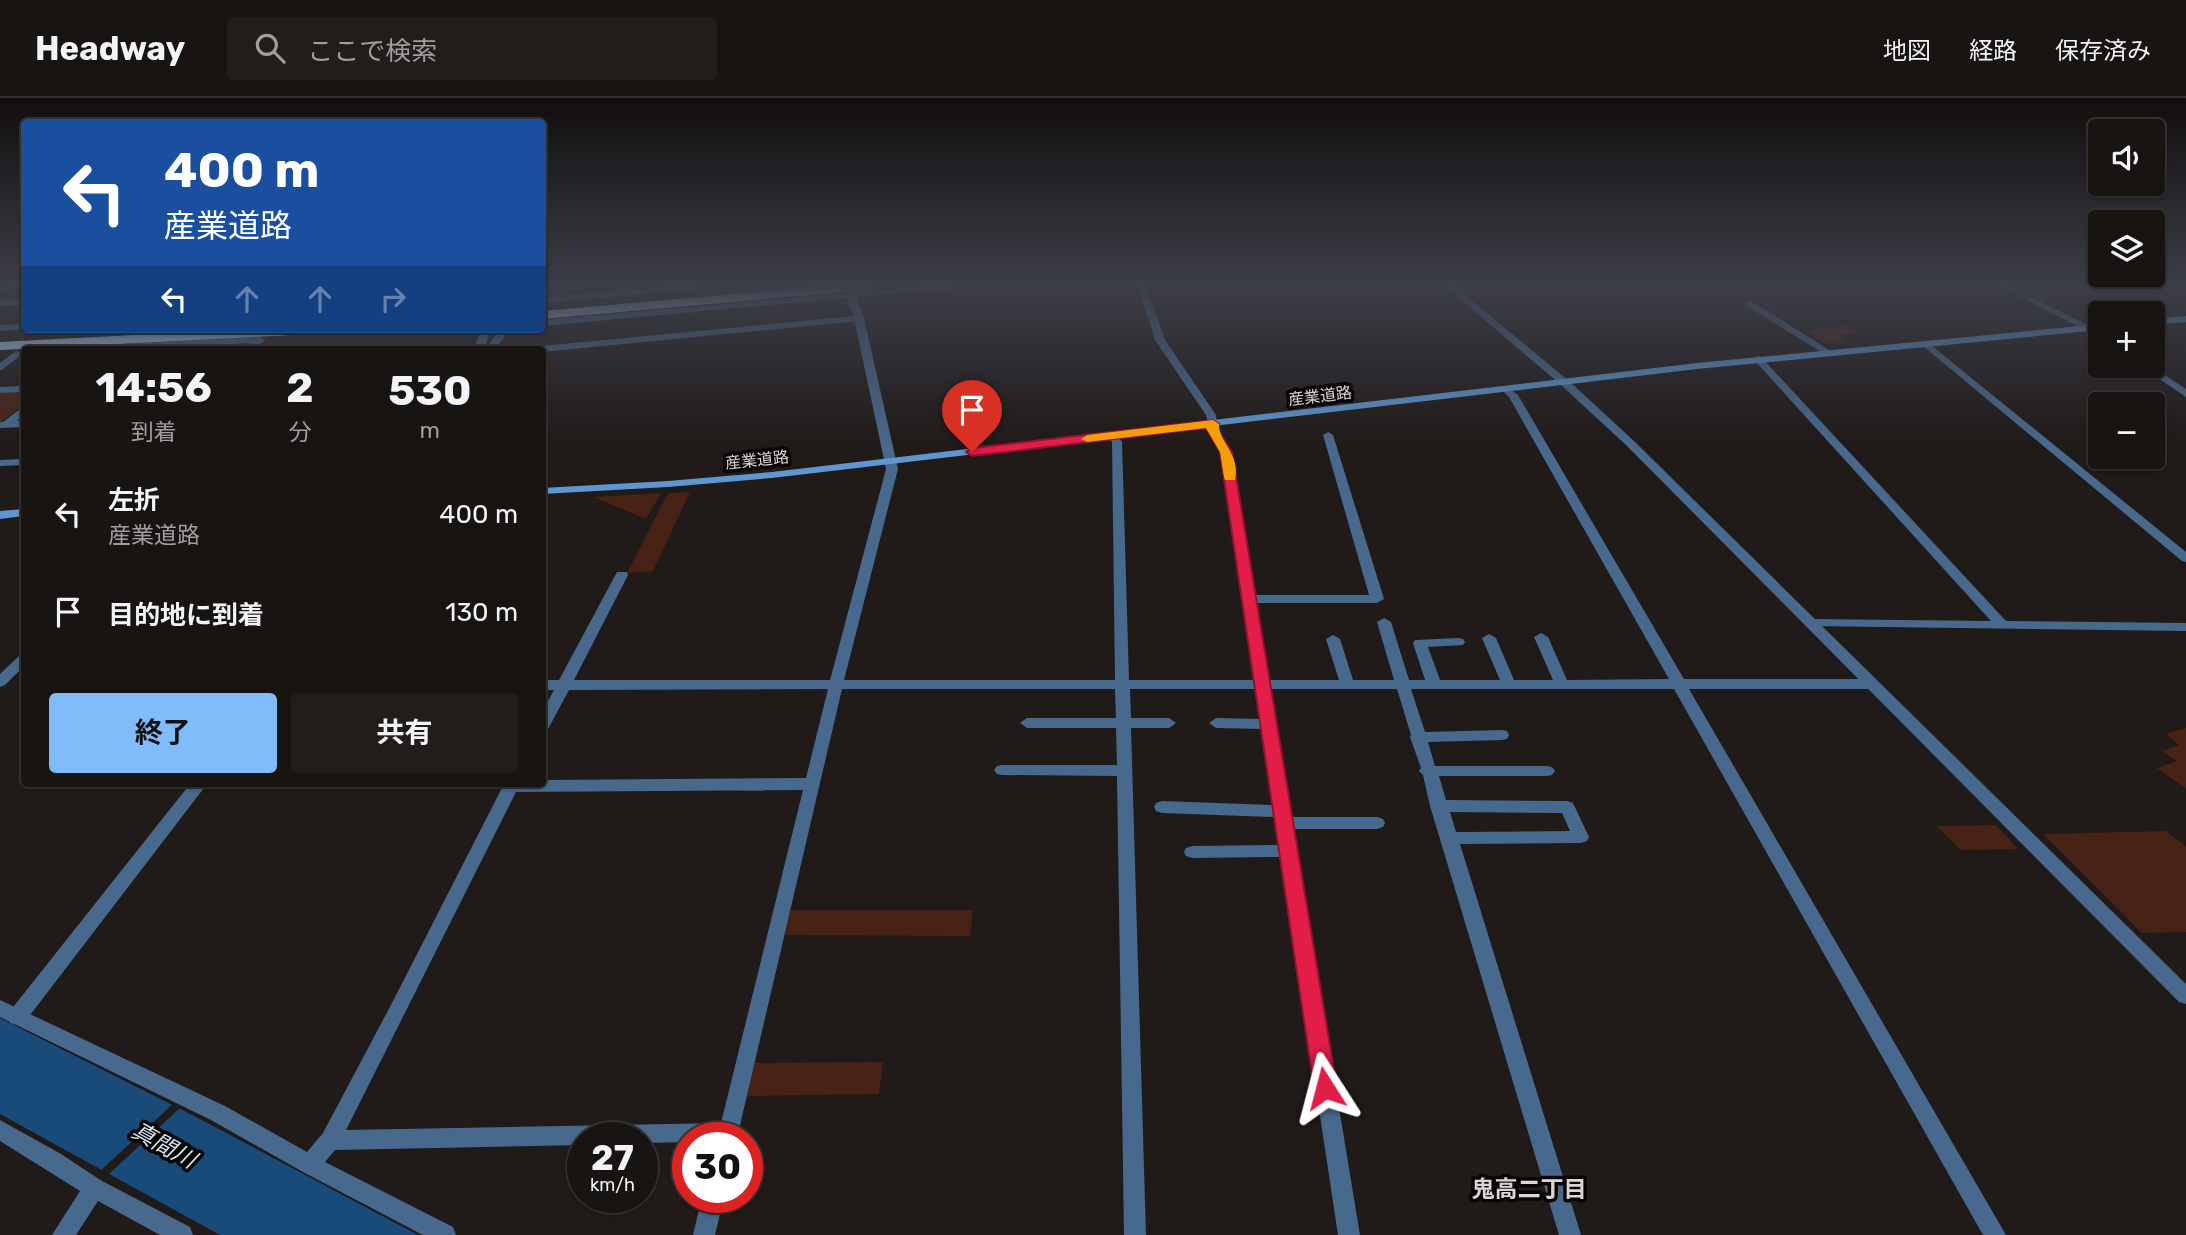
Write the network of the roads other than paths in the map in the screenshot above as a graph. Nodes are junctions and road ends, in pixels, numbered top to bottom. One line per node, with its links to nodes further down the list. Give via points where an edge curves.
1 (136, 339): 9 (highway)
2 (643, 339): 12 (street)
3 (864, 339): 31 (street)
4 (1160, 339): 27 (street)
5 (1512, 339): 20 (street)
6 (1808, 339): 13 (street)
7 (1975, 339): 8 (main road, 産業道路)
8 (1926, 344): 13 (main road, 産業道路); 37 (street)
9 (0, 346)
10 (156, 346): 11 (street, via 260,341)
11 (253, 346)
12 (546, 349)
13 (1829, 352): 17 (main road, 産業道路)
14 (21, 353): 15 (street)
15 (0, 354)
16 (21, 354): 18 (street)
17 (1758, 359): 20 (main road, 産業道路); 42 (street)
18 (0, 368)
19 (2163, 378): 24 (street)
20 (1565, 383): 23 (main road, 産業道路); 41 (street)
21 (21, 389): 22 (street)
22 (0, 390)
23 (1507, 390): 27 (main road, 産業道路); 58 (street)
24 (2186, 394)
25 (21, 411): 28 (street)
26 (21, 424): 28 (street)
27 (1213, 424): 30 (main road, 産業道路); 39 (street, via 1226,452)
28 (3, 425)
29 (1328, 435): 39 (street, via 1377,599)
30 (1113, 436): 31 (main road, 産業道路); 51 (street, via 1117,442)
31 (891, 461): 34 (main road, 産業道路, via 695,482); 50 (street)
32 (21, 462): 33 (street)
33 (0, 463)
34 (546, 491)
35 (21, 513): 36 (main road)
36 (0, 514)
37 (2186, 558)
38 (622, 575): 61 (street)
39 (1249, 599): 52 (street)
40 (1384, 622): 54 (street)
41 (1813, 623): 42 (street); 59 (street)
42 (2003, 626): 43 (street)
43 (2186, 626)
44 (1541, 637): 57 (street)
45 (1489, 638): 56 (street)
46 (1333, 639): 53 (street)
47 (1458, 642): 55 (street, via 1420,643)
48 (21, 662): 49 (street)
49 (0, 682)
50 (836, 684): 51 (street); 61 (street); 74 (street)
51 (1121, 684): 52 (street); 63 (street)
52 (1262, 684): 53 (street); 67 (street)
53 (1347, 684): 54 (street)
54 (1401, 684): 55 (street); 69 (street)
55 (1434, 684): 56 (street)
56 (1509, 684): 57 (street)
57 (1562, 684): 58 (street)
58 (1679, 684): 59 (street); 101 (street)
59 (1872, 684): 85 (street)
60 (546, 685): 61 (street)
61 (566, 685): 62 (street)
62 (546, 720)
63 (1122, 722): 64 (street); 65 (street); 71 (street)
64 (1027, 723)
65 (1169, 723)
66 (1216, 723): 67 (street)
67 (1268, 724): 80 (street)
68 (1502, 735): 69 (street)
69 (1417, 737): 72 (street)
70 (1002, 770): 71 (street)
71 (1124, 771): 98 (street)
72 (1427, 771): 73 (street); 78 (street)
73 (1546, 771)
74 (812, 783): 75 (street); 87 (street)
75 (546, 785)
76 (196, 787): 86 (street)
77 (510, 787): 90 (street)
78 (1438, 806): 82 (street); 82 (street, via 1567,807 1581,837)
79 (1162, 807): 80 (street)
80 (1283, 817): 81 (street); 83 (street)
81 (1377, 823)
82 (1448, 838): 100 (street)
83 (1288, 851): 84 (street); 99 (street)
84 (1192, 852)
85 (2186, 996)
86 (9, 1012): 91 (street, via 218,1113)
87 (730, 1122)
88 (0, 1130): 92 (street)
89 (672, 1136): 90 (street)
90 (330, 1140): 91 (street)
91 (310, 1166): 96 (street)
92 (94, 1188): 94 (street); 95 (street)
93 (709, 1213): 97 (street)
94 (63, 1235)
95 (182, 1235)
96 (445, 1235)
97 (704, 1235)
98 (1135, 1235)
99 (1349, 1235)
100 (1570, 1235)
101 (1995, 1235)

